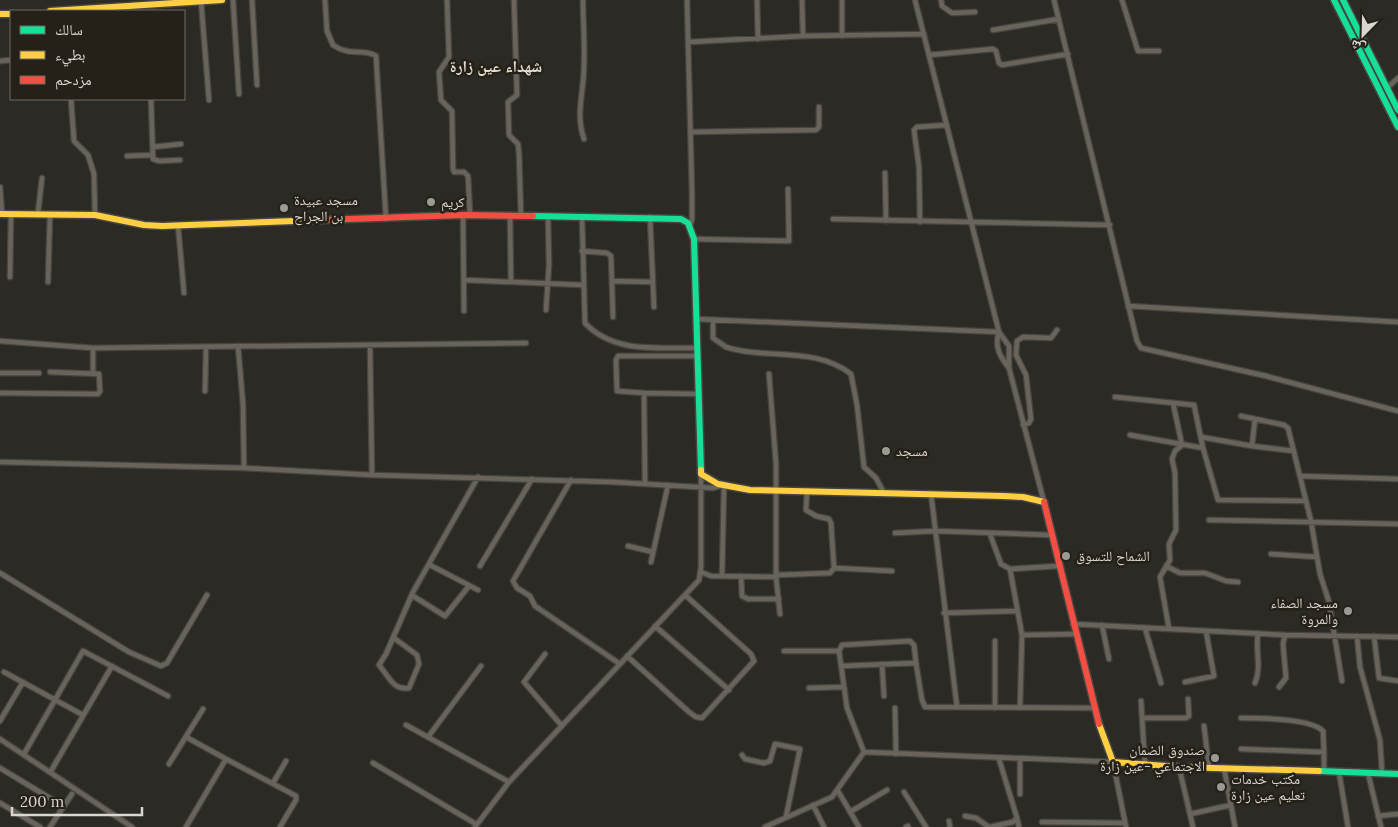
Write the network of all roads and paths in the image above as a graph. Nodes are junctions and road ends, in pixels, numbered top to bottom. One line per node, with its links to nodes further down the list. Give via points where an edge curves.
1 (222, 0): 18 (street)
2 (233, 0): 36 (street)
3 (252, 0): 34 (street)
4 (325, 0): 66 (street, via 330,42 342,51 376,56)
5 (447, 0): 60 (street, via 449,57 439,72 441,100 452,111 454,172 464,172 468,176)
6 (514, 0): 62 (street, via 517,94 508,102 510,135 518,144)
7 (583, 0): 45 (street, via 583,82 579,126)
8 (687, 0): 29 (street)
9 (757, 0): 28 (street)
10 (802, 0): 26 (street)
11 (842, 0): 27 (street)
12 (915, 0): 25 (street)
13 (941, 0): 22 (street, via 942,6 952,13)
14 (1054, 0): 23 (street)
15 (1122, 0): 30 (street, via 1138,51)
16 (1334, 0): 43 (street)
17 (1343, 0): 35 (street)
18 (201, 2): 20 (street); 39 (street)
19 (137, 3): 20 (street); 21 (street)
20 (147, 8)
21 (61, 10)
22 (975, 12)
23 (1059, 18): 24 (street); 31 (street)
24 (993, 30)
25 (924, 34): 27 (street); 32 (street)
26 (803, 36): 27 (street); 28 (street)
27 (842, 36)
28 (758, 39): 29 (street)
29 (689, 42): 44 (street)
30 (1159, 51)
31 (1068, 54): 32 (street, via 1002,65 993,49); 73 (street)
32 (929, 55): 42 (street)
33 (1398, 78): 35 (street)
34 (257, 85)
35 (1387, 88): 41 (street)
36 (239, 94)
37 (71, 100): 59 (street, via 74,141 88,155 94,174)
38 (151, 100): 47 (street)
39 (209, 100)
40 (818, 107): 44 (street, via 819,127 816,130)
41 (1398, 110)
42 (947, 125): 69 (street, via 917,127 914,130 919,167); 70 (street)
43 (1398, 127)
44 (691, 132): 72 (street)
45 (584, 139)
46 (181, 144): 47 (street)
47 (153, 147): 49 (street)
48 (127, 156): 49 (street)
49 (153, 156): 50 (street, via 155,161)
50 (180, 160)
51 (885, 173): 68 (street)
52 (42, 178): 58 (street)
53 (0, 186): 56 (street)
54 (788, 190): 74 (street, via 790,239 787,242)
55 (50, 213): 58 (street); 59 (street); 79 (street)
56 (1, 214): 57 (street)
57 (12, 214): 58 (street); 76 (street)
58 (38, 214)
59 (95, 215): 71 (street, via 144,225)
60 (467, 215): 61 (street); 66 (street); 77 (street)
61 (510, 215): 62 (street); 80 (street)
62 (521, 216): 63 (street)
63 (548, 216): 64 (street); 82 (street)
64 (582, 216): 65 (street); 75 (street)
65 (650, 217): 72 (street, via 681,219); 81 (street)
66 (386, 219): 71 (street)
67 (833, 219): 68 (street)
68 (886, 221): 69 (street)
69 (920, 222): 70 (street)
70 (972, 223): 73 (street); 94 (street)
71 (178, 225): 84 (street)
72 (690, 226): 74 (street)
73 (1110, 226): 85 (street)
74 (694, 239): 90 (street)
75 (582, 251): 78 (street, via 609,253); 83 (street)
76 (10, 277)
77 (464, 280): 80 (street); 88 (street)
78 (612, 281): 81 (street); 89 (street)
79 (48, 282)
80 (511, 282): 82 (street)
81 (652, 282): 86 (street)
82 (548, 284): 83 (street); 87 (street)
83 (583, 285): 101 (street, via 585,323 606,339 630,347)
84 (184, 293)
85 (1128, 306): 92 (street); 115 (street, via 1136,341 1142,349 1266,376)
86 (654, 307)
87 (546, 310)
88 (464, 311)
89 (613, 318)
90 (697, 319): 91 (street); 101 (street)
91 (713, 320): 94 (street); 140 (street, via 713,338 726,347 815,359 851,374 864,467 876,478)
92 (1398, 322)
93 (1056, 330): 118 (street, via 1051,338 1023,337 1017,341 1016,355 1026,375 1031,418)
94 (1000, 332): 103 (street, via 1009,346); 103 (street, via 997,338 999,354)
95 (0, 340): 99 (street)
96 (526, 343): 97 (street)
97 (370, 344): 98 (street); 128 (street)
98 (238, 346): 100 (street); 126 (street)
99 (93, 348): 100 (street); 107 (street)
100 (206, 348): 109 (street)
101 (697, 348): 102 (street)
102 (697, 356): 111 (street, via 618,356 617,391); 112 (street)
103 (1009, 368): 118 (street)
104 (50, 372): 107 (street)
105 (0, 373): 106 (street)
106 (39, 373)
107 (93, 373): 110 (street, via 101,375 98,394)
108 (769, 374): 138 (street)
109 (205, 391)
110 (0, 393)
111 (644, 393): 112 (street); 134 (street)
112 (698, 394): 127 (street)
113 (1115, 397): 114 (street)
114 (1173, 403): 120 (street, via 1194,405); 121 (street)
115 (1398, 411)
116 (1241, 416): 117 (street)
117 (1255, 419): 122 (street); 124 (street, via 1286,426)
118 (1023, 425): 143 (street)
119 (1130, 435): 121 (street)
120 (1201, 437): 122 (street); 123 (street)
121 (1182, 445): 123 (street); 159 (street, via 1172,456 1176,530 1169,544 1170,560)
122 (1252, 446): 124 (street)
123 (1204, 448): 142 (street, via 1218,500)
124 (1294, 451): 129 (street)
125 (0, 462): 126 (street)
126 (244, 468): 128 (street)
127 (701, 474): 136 (street); 137 (street)
128 (372, 475): 130 (street)
129 (1300, 476): 132 (street); 142 (street)
130 (478, 477): 131 (street); 156 (street)
131 (532, 479): 133 (street); 157 (street)
132 (1398, 479)
133 (571, 480): 134 (street); 200 (street, via 513,581 517,588 530,596 535,606)
134 (645, 483): 135 (street)
135 (668, 485): 136 (street); 152 (street)
136 (702, 486): 137 (street); 163 (street)
137 (722, 487): 138 (street); 165 (street)
138 (776, 491): 139 (street); 167 (street)
139 (807, 491): 140 (street); 160 (street, via 806,510 829,519 831,523)
140 (884, 493): 141 (street)
141 (931, 494): 143 (street, via 1023,497); 147 (street)
142 (1306, 501): 145 (street)
143 (1044, 502): 150 (street)
144 (1209, 520): 145 (street)
145 (1311, 521): 146 (street); 154 (street)
146 (1398, 524)
147 (935, 531): 148 (street); 149 (street); 176 (street)
148 (895, 534)
149 (990, 534): 150 (street); 161 (street, via 997,558)
150 (1051, 536): 158 (street)
151 (628, 546): 152 (street)
152 (653, 552): 155 (street)
153 (1271, 554): 154 (street)
154 (1317, 557): 188 (street, via 1329,602)
155 (651, 562)
156 (430, 565): 169 (street); 173 (street, via 413,592)
157 (480, 566)
158 (1058, 566): 161 (street); 178 (street)
159 (1166, 566): 168 (street, via 1180,573 1205,573); 182 (street, via 1160,578)
160 (834, 568): 162 (street); 167 (street, via 830,573)
161 (1010, 570): 175 (street)
162 (892, 571)
163 (701, 572): 165 (street); 172 (street, via 699,580)
164 (0, 573): 171 (street, via 129,652 161,666 167,663)
165 (722, 576): 166 (street)
166 (741, 576): 167 (street); 174 (street, via 742,596)
167 (776, 576): 174 (street)
168 (1238, 582)
169 (470, 586): 170 (street); 173 (street, via 445,616)
170 (478, 590)
171 (207, 595)
172 (686, 595): 180 (street); 215 (street, via 751,654 752,665)
173 (414, 596): 192 (street)
174 (778, 599): 177 (street)
175 (1017, 611): 176 (street); 187 (street)
176 (944, 613): 221 (street)
177 (780, 614)
178 (1073, 624): 179 (street); 185 (street)
179 (1102, 625): 181 (street); 198 (street)
180 (655, 626): 197 (street); 215 (street)
181 (1145, 628): 182 (street); 210 (street)
182 (1169, 629): 183 (street)
183 (1206, 631): 184 (street); 209 (street, via 1214,676)
184 (1258, 633): 186 (street); 211 (street, via 1259,668)
185 (1076, 634): 187 (street); 225 (street)
186 (1285, 634): 188 (street); 212 (street, via 1286,678)
187 (1022, 635): 224 (street)
188 (1333, 636): 189 (street); 206 (street)
189 (1356, 636): 190 (street); 259 (street, via 1360,667 1380,740)
190 (1374, 636): 191 (street); 207 (street, via 1379,678)
191 (1398, 637)
192 (394, 638): 192 (street, via 378,665 391,683 410,688 419,664 417,654)
193 (995, 641): 223 (street)
194 (784, 651): 195 (street)
195 (839, 651): 199 (street, via 842,645 910,641 914,645); 204 (street)
196 (545, 654): 232 (street, via 524,682)
197 (627, 656): 200 (street); 215 (street, via 696,717 702,718)
198 (1110, 659)
199 (916, 662): 201 (street); 221 (street, via 923,705)
200 (620, 664): 232 (street)
201 (882, 664): 204 (street); 217 (street)
202 (112, 666): 216 (street); 219 (street, via 81,652); 227 (street)
203 (481, 666): 235 (street)
204 (842, 666): 214 (street)
205 (4, 672): 208 (street)
206 (1342, 681)
207 (1398, 681)
208 (23, 682): 219 (street); 230 (street)
209 (1185, 682)
210 (1161, 683)
211 (1255, 683)
212 (1279, 687)
213 (809, 688): 214 (street)
214 (843, 688): 239 (street)
215 (728, 690)
216 (168, 696)
217 (884, 696)
218 (1188, 698): 228 (street, via 1189,716 1186,718)
219 (54, 700): 227 (street); 240 (street)
220 (1141, 701): 228 (street)
221 (958, 707): 223 (street)
222 (895, 708): 241 (street)
223 (995, 708): 224 (street)
224 (1020, 708): 225 (street)
225 (1094, 708): 247 (street)
226 (203, 710): 234 (street)
227 (83, 715): 256 (street)
228 (1142, 718): 250 (street)
229 (1240, 718): 238 (street, via 1270,717 1316,726 1323,731)
230 (0, 721)
231 (406, 725): 235 (street)
232 (562, 726): 261 (street)
233 (1204, 726): 253 (street)
234 (186, 737): 243 (street); 249 (street)
235 (428, 737): 261 (street)
236 (0, 740): 240 (street)
237 (1241, 749): 238 (street)
238 (1324, 751): 255 (street)
239 (864, 752): 241 (street); 264 (street)
240 (24, 754): 256 (street)
241 (896, 754): 244 (street)
242 (742, 755): 277 (street, via 749,760 767,762 775,744 799,748)
243 (226, 759): 262 (street); 287 (street)
244 (999, 759): 245 (street); 278 (street)
245 (1020, 759): 247 (street); 267 (street)
246 (286, 761): 262 (street)
247 (1114, 762): 250 (street); 282 (street)
248 (373, 763): 283 (street)
249 (169, 764)
250 (1145, 764): 251 (street)
251 (1179, 767): 253 (street); 273 (street)
252 (0, 768): 270 (street)
253 (1209, 768): 254 (street)
254 (1224, 768): 255 (street); 271 (street)
255 (1324, 770): 257 (street)
256 (50, 771): 281 (street)
257 (1338, 772): 258 (street); 298 (street)
258 (1368, 773): 259 (street); 276 (street)
259 (1382, 774): 260 (street)
260 (1398, 774)
261 (509, 782): 283 (street)
262 (273, 783): 288 (street, via 297,798)
263 (887, 790): 272 (street)
264 (838, 791): 269 (street); 272 (street)
265 (904, 792): 292 (street)
266 (72, 794): 270 (street)
267 (1020, 794)
268 (0, 803): 284 (street)
269 (813, 805): 277 (street); 290 (street)
270 (63, 806): 285 (street)
271 (1231, 806): 273 (street); 297 (street)
272 (850, 812): 291 (street)
273 (1190, 814): 296 (street)
274 (1398, 814): 276 (street)
275 (965, 816): 294 (street, via 976,818)
276 (1378, 816): 299 (street)
277 (786, 817): 289 (street)
278 (1017, 818): 294 (street, via 1013,822); 295 (street)
279 (949, 821): 293 (street)
280 (1042, 822): 282 (street)
281 (125, 825): 286 (street)
282 (1125, 825)
283 (476, 826)
284 (40, 827)
285 (50, 827)
286 (132, 827)
287 (186, 827)
288 (280, 827)
289 (765, 827)
290 (824, 827)
291 (859, 827)
292 (926, 827)
293 (950, 827)
294 (990, 827)
295 (1020, 827)
296 (1193, 827)
297 (1236, 827)
298 (1348, 827)
299 (1381, 827)

